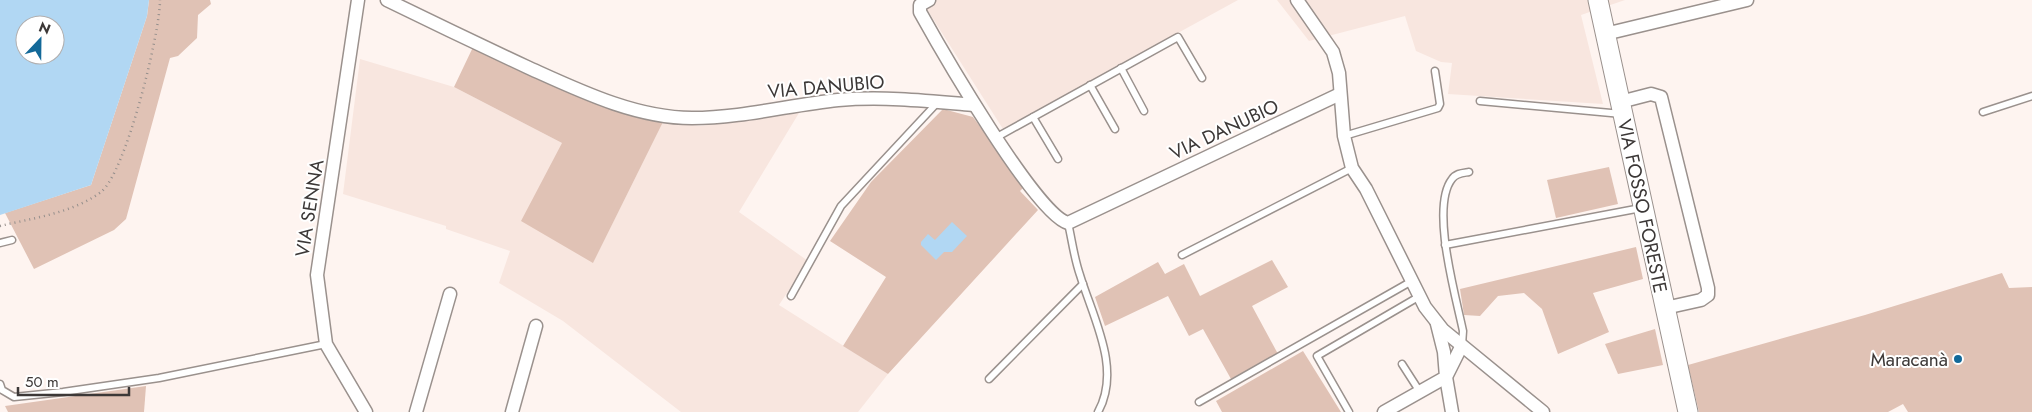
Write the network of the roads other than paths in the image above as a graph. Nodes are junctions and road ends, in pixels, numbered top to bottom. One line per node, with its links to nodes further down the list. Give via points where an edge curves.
1 (358, 0): 41 (street, VIA SENNA, via 317,275)
2 (387, 0): 15 (street, VIA DANUBIO, via 559,82 615,104 656,114 691,118 839,100 900,98)
3 (930, 0): 16 (street, via 920,5 920,12)
4 (1297, 0): 12 (street, via 1332,52 1339,73)
5 (1598, 0): 7 (main road, VIA FOSSO FORESTE)
6 (1747, 0): 7 (street)
7 (1605, 34): 17 (main road, VIA FOSSO FORESTE)
8 (1121, 68): 10 (lane, via 1178,37); 11 (lane); 18 (lane)
9 (1435, 71): 22 (lane, via 1438,108)
10 (1202, 78)
11 (1090, 85): 20 (lane); 21 (lane)
12 (1340, 94): 22 (street); 28 (street, VIA DANUBIO)
13 (2032, 96): 19 (lane)
14 (1480, 101): 17 (lane)
15 (938, 102): 16 (street, VIA DANUBIO); 36 (lane, via 841,206)
16 (974, 105): 23 (street)
17 (1622, 108): 27 (main road, VIA FOSSO FORESTE); 38 (street, via 1651,94 1661,97 1708,288 1708,296 1701,300)
18 (1144, 111)
19 (1983, 112)
20 (1033, 117): 23 (lane); 24 (lane)
21 (1115, 129)
22 (1344, 136): 25 (street)
23 (997, 137): 28 (street, via 1035,192 1061,221)
24 (1058, 159)
25 (1352, 168): 32 (lane); 33 (street, via 1366,189)
26 (1469, 172): 31 (lane, via 1451,179 1444,196)
27 (1643, 207): 31 (lane); 38 (main road, VIA FOSSO FORESTE)
28 (1068, 223): 34 (lane)
29 (12, 240): 30 (lane)
30 (0, 243)
31 (1445, 245): 42 (lane, via 1463,331)
32 (1182, 255)
33 (1412, 281): 37 (street); 48 (lane)
34 (1083, 284): 45 (lane); 52 (lane, via 1105,355 1109,380)
35 (450, 294): 50 (street)
36 (791, 296)
37 (1420, 296): 39 (street); 53 (lane, via 1317,356)
38 (1665, 308): 57 (main road, VIA FOSSO FORESTE)
39 (1437, 322): 42 (street); 44 (street)
40 (536, 326): 51 (street)
41 (326, 344): 46 (lane, via 159,378 63,392 14,397 2,390); 49 (street, VIA SENNA)
42 (1461, 347): 44 (street); 56 (street)
43 (1402, 364): 47 (lane)
44 (1446, 377): 47 (street); 55 (street)
45 (989, 379)
46 (0, 384)
47 (1420, 392): 54 (street)
48 (1198, 402)
49 (366, 412)
50 (416, 412)
51 (512, 412)
52 (1098, 412)
53 (1349, 412)
54 (1384, 412)
55 (1452, 412)
56 (1543, 412)
57 (1688, 412)

